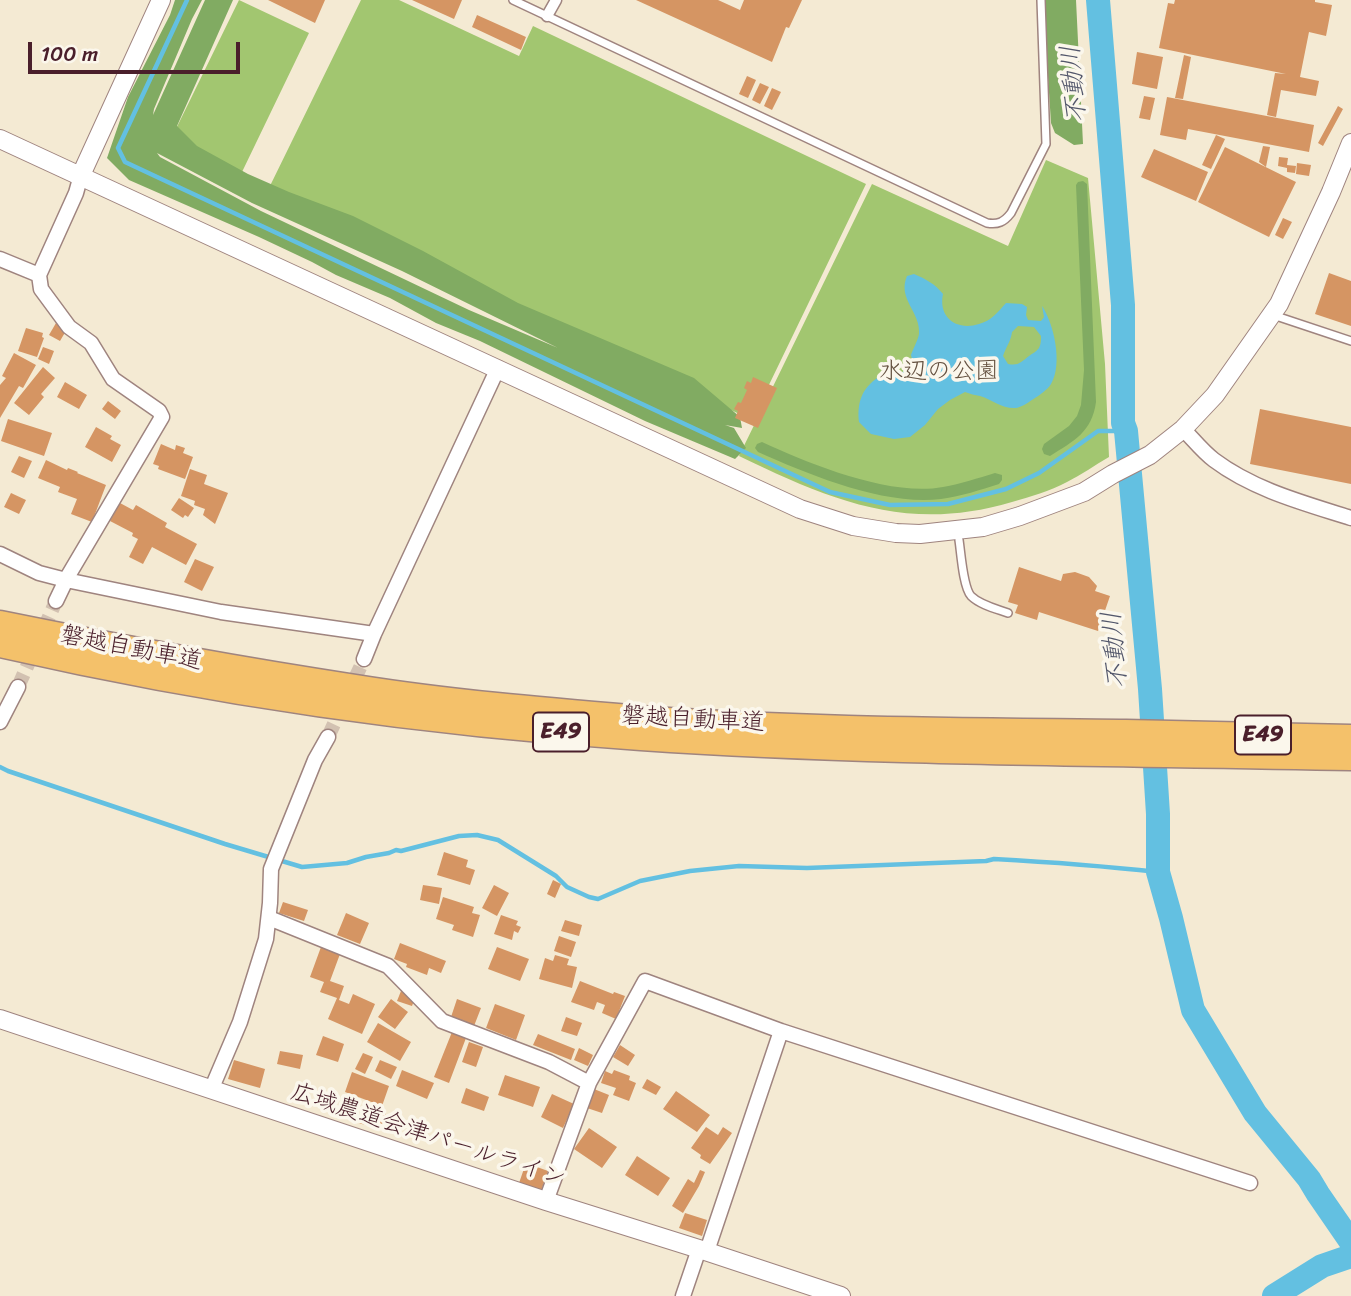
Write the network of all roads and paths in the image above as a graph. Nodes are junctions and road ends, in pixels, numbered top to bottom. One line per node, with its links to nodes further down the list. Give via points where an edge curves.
1 (161, 0): 8 (street)
2 (513, 0): 5 (lane)
3 (556, 0): 5 (street)
4 (1041, 0): 5 (lane, via 1046,144 1011,213 994,225)
5 (547, 16)
6 (0, 139): 8 (street)
7 (1351, 143): 11 (street)
8 (81, 176): 10 (street); 13 (street)
9 (0, 259): 10 (street)
10 (39, 275): 18 (street, via 41,289 69,327 91,343 113,379 162,417)
11 (1272, 315): 12 (lane); 14 (street, via 1215,395)
12 (1351, 341)
13 (498, 368): 14 (street, via 800,509 875,530 920,534 983,527 1057,504 1150,455); 22 (street)
14 (1183, 429): 15 (street, via 1213,459 1249,482)
15 (1351, 518)
16 (959, 540): 20 (lane, via 972,597)
17 (0, 554): 18 (street)
18 (66, 580): 19 (street); 22 (street, via 221,612)
19 (56, 601)
20 (1008, 613)
21 (0, 623): 29 (highway, 磐越自動車道 / E49, via 346,686 472,702 645,718)
22 (374, 634): 24 (street)
23 (0, 645): 29 (highway, 磐越自動車道 / E49, via 246,692 484,725 642,738 954,751)
24 (363, 659)
25 (18, 687): 26 (street)
26 (0, 722)
27 (328, 737): 32 (street, via 271,869)
28 (1351, 737): 30 (highway, 磐越自動車道 / E49)
29 (1128, 743): 30 (highway, 磐越自動車道 / E49)
30 (1176, 743): 31 (highway, 磐越自動車道 / E49)
31 (1351, 758)
32 (269, 918): 35 (street, via 388,967 442,1021 549,1062); 36 (street, via 240,1022)
33 (0, 1019): 36 (street, 広域農道会津パールライン)
34 (781, 1031): 35 (street, via 645,981); 37 (street); 39 (street)
35 (589, 1083): 38 (street)
36 (211, 1090): 38 (street, 広域農道会津パールライン)
37 (1250, 1183)
38 (546, 1202): 39 (street, 広域農道会津パールライン)
39 (703, 1250): 40 (street); 41 (street, 広域農道会津パールライン)
40 (683, 1296)
41 (841, 1296)

